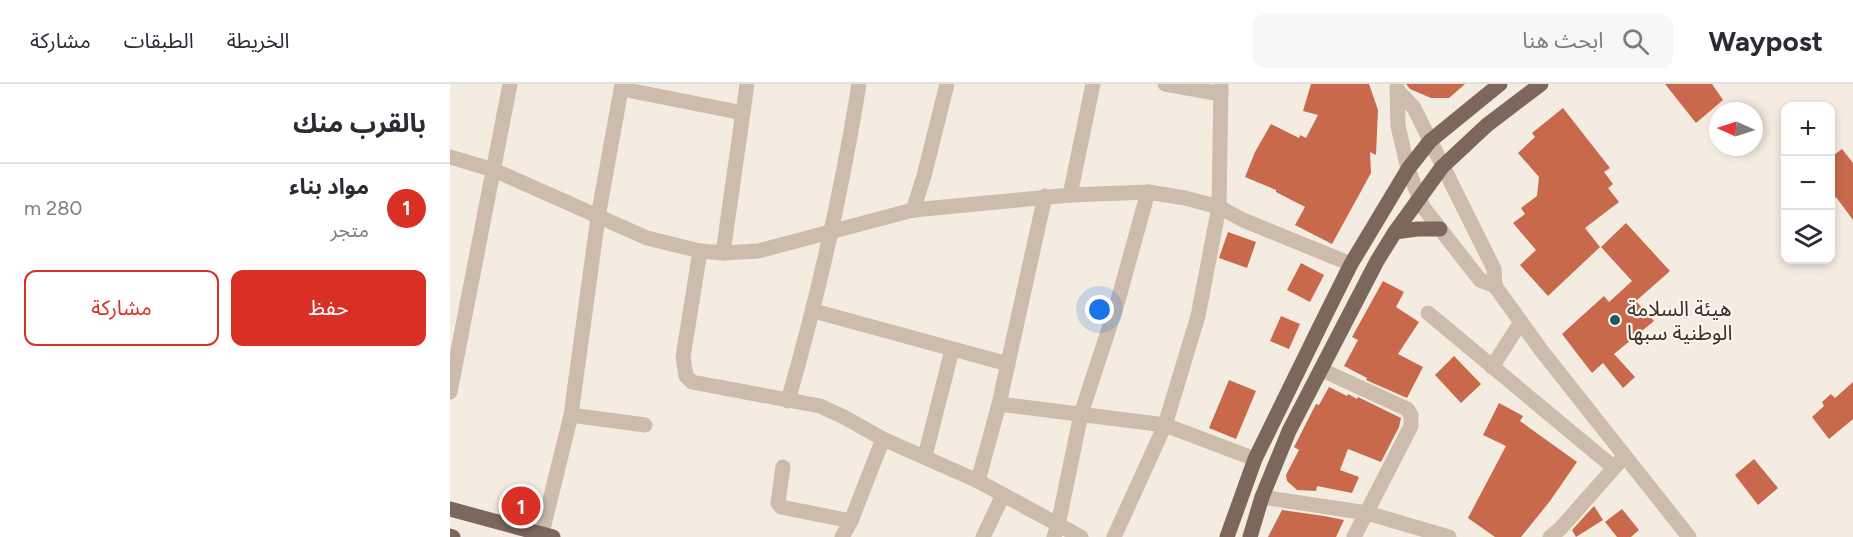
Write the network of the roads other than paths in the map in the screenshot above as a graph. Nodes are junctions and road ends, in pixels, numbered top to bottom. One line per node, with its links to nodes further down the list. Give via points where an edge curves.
1 (510, 84): 17 (street)
2 (747, 84): 12 (street)
3 (859, 84): 26 (street)
4 (947, 84): 23 (street)
5 (1093, 84): 19 (street)
6 (1165, 84): 11 (street)
7 (1500, 84): 13 (main road)
8 (1541, 84): 15 (main road)
9 (622, 86): 12 (street); 24 (street)
10 (1397, 88): 13 (street, via 1414,108); 16 (street, via 1398,126)
11 (1221, 89): 22 (street)
12 (743, 113): 29 (street)
13 (1431, 141): 15 (street); 16 (main road)
14 (450, 157): 17 (street)
15 (1442, 167): 21 (main road); 31 (street, via 1494,269)
16 (1408, 169): 21 (street); 30 (main road)
17 (494, 170): 24 (street); 35 (street)
18 (1148, 192): 19 (street); 22 (street); 44 (street)
19 (1070, 195): 20 (street)
20 (1045, 196): 23 (street); 37 (street)
21 (1419, 198): 25 (street); 27 (main road)
22 (1219, 207): 30 (street); 47 (street, via 1198,316)
23 (913, 210): 26 (street)
24 (598, 217): 28 (street, via 647,238); 45 (street)
25 (1440, 229): 27 (main road); 31 (street, via 1479,280)
26 (829, 232): 29 (street, via 758,251); 32 (street)
27 (1395, 232): 40 (main road)
28 (700, 251): 29 (street); 42 (street, via 683,357 686,376 702,385)
29 (723, 253)
30 (1351, 264): 51 (main road)
31 (1496, 286): 34 (street)
32 (814, 311): 36 (street); 42 (street)
33 (1428, 313): 38 (street)
34 (1521, 322): 38 (street); 50 (street)
35 (456, 332): 39 (street)
36 (952, 350): 37 (street); 49 (street)
37 (1008, 364): 43 (street)
38 (1492, 367): 53 (street)
39 (452, 368): 41 (street)
40 (1322, 370): 56 (main road, via 1289,430); 58 (street, via 1407,409 1411,415 1411,426)
41 (450, 392)
42 (788, 400): 48 (street, via 820,406)
43 (999, 404): 44 (street); 54 (street)
44 (1081, 414): 47 (street); 60 (street)
45 (571, 415): 46 (street); 62 (street)
46 (645, 425)
47 (1165, 425): 51 (street); 66 (street)
48 (883, 439): 49 (street); 59 (street)
49 (925, 456): 54 (street)
50 (1625, 456): 53 (street); 71 (street)
51 (1255, 459): 67 (main road)
52 (783, 467): 59 (street, via 778,504 781,507)
53 (1613, 467): 61 (street)
54 (978, 480): 55 (street)
55 (1003, 495): 60 (street); 64 (street)
56 (1262, 497): 58 (street); 68 (main road)
57 (450, 508): 62 (main road)
58 (1367, 513): 69 (street); 70 (street)
59 (851, 521): 63 (street)
60 (1056, 531): 65 (street)
61 (1559, 534)
62 (545, 536)
63 (842, 537)
64 (983, 537)
65 (1081, 537)
66 (1114, 537)
67 (1227, 537)
68 (1250, 537)
69 (1354, 537)
70 (1449, 537)
71 (1689, 537)

